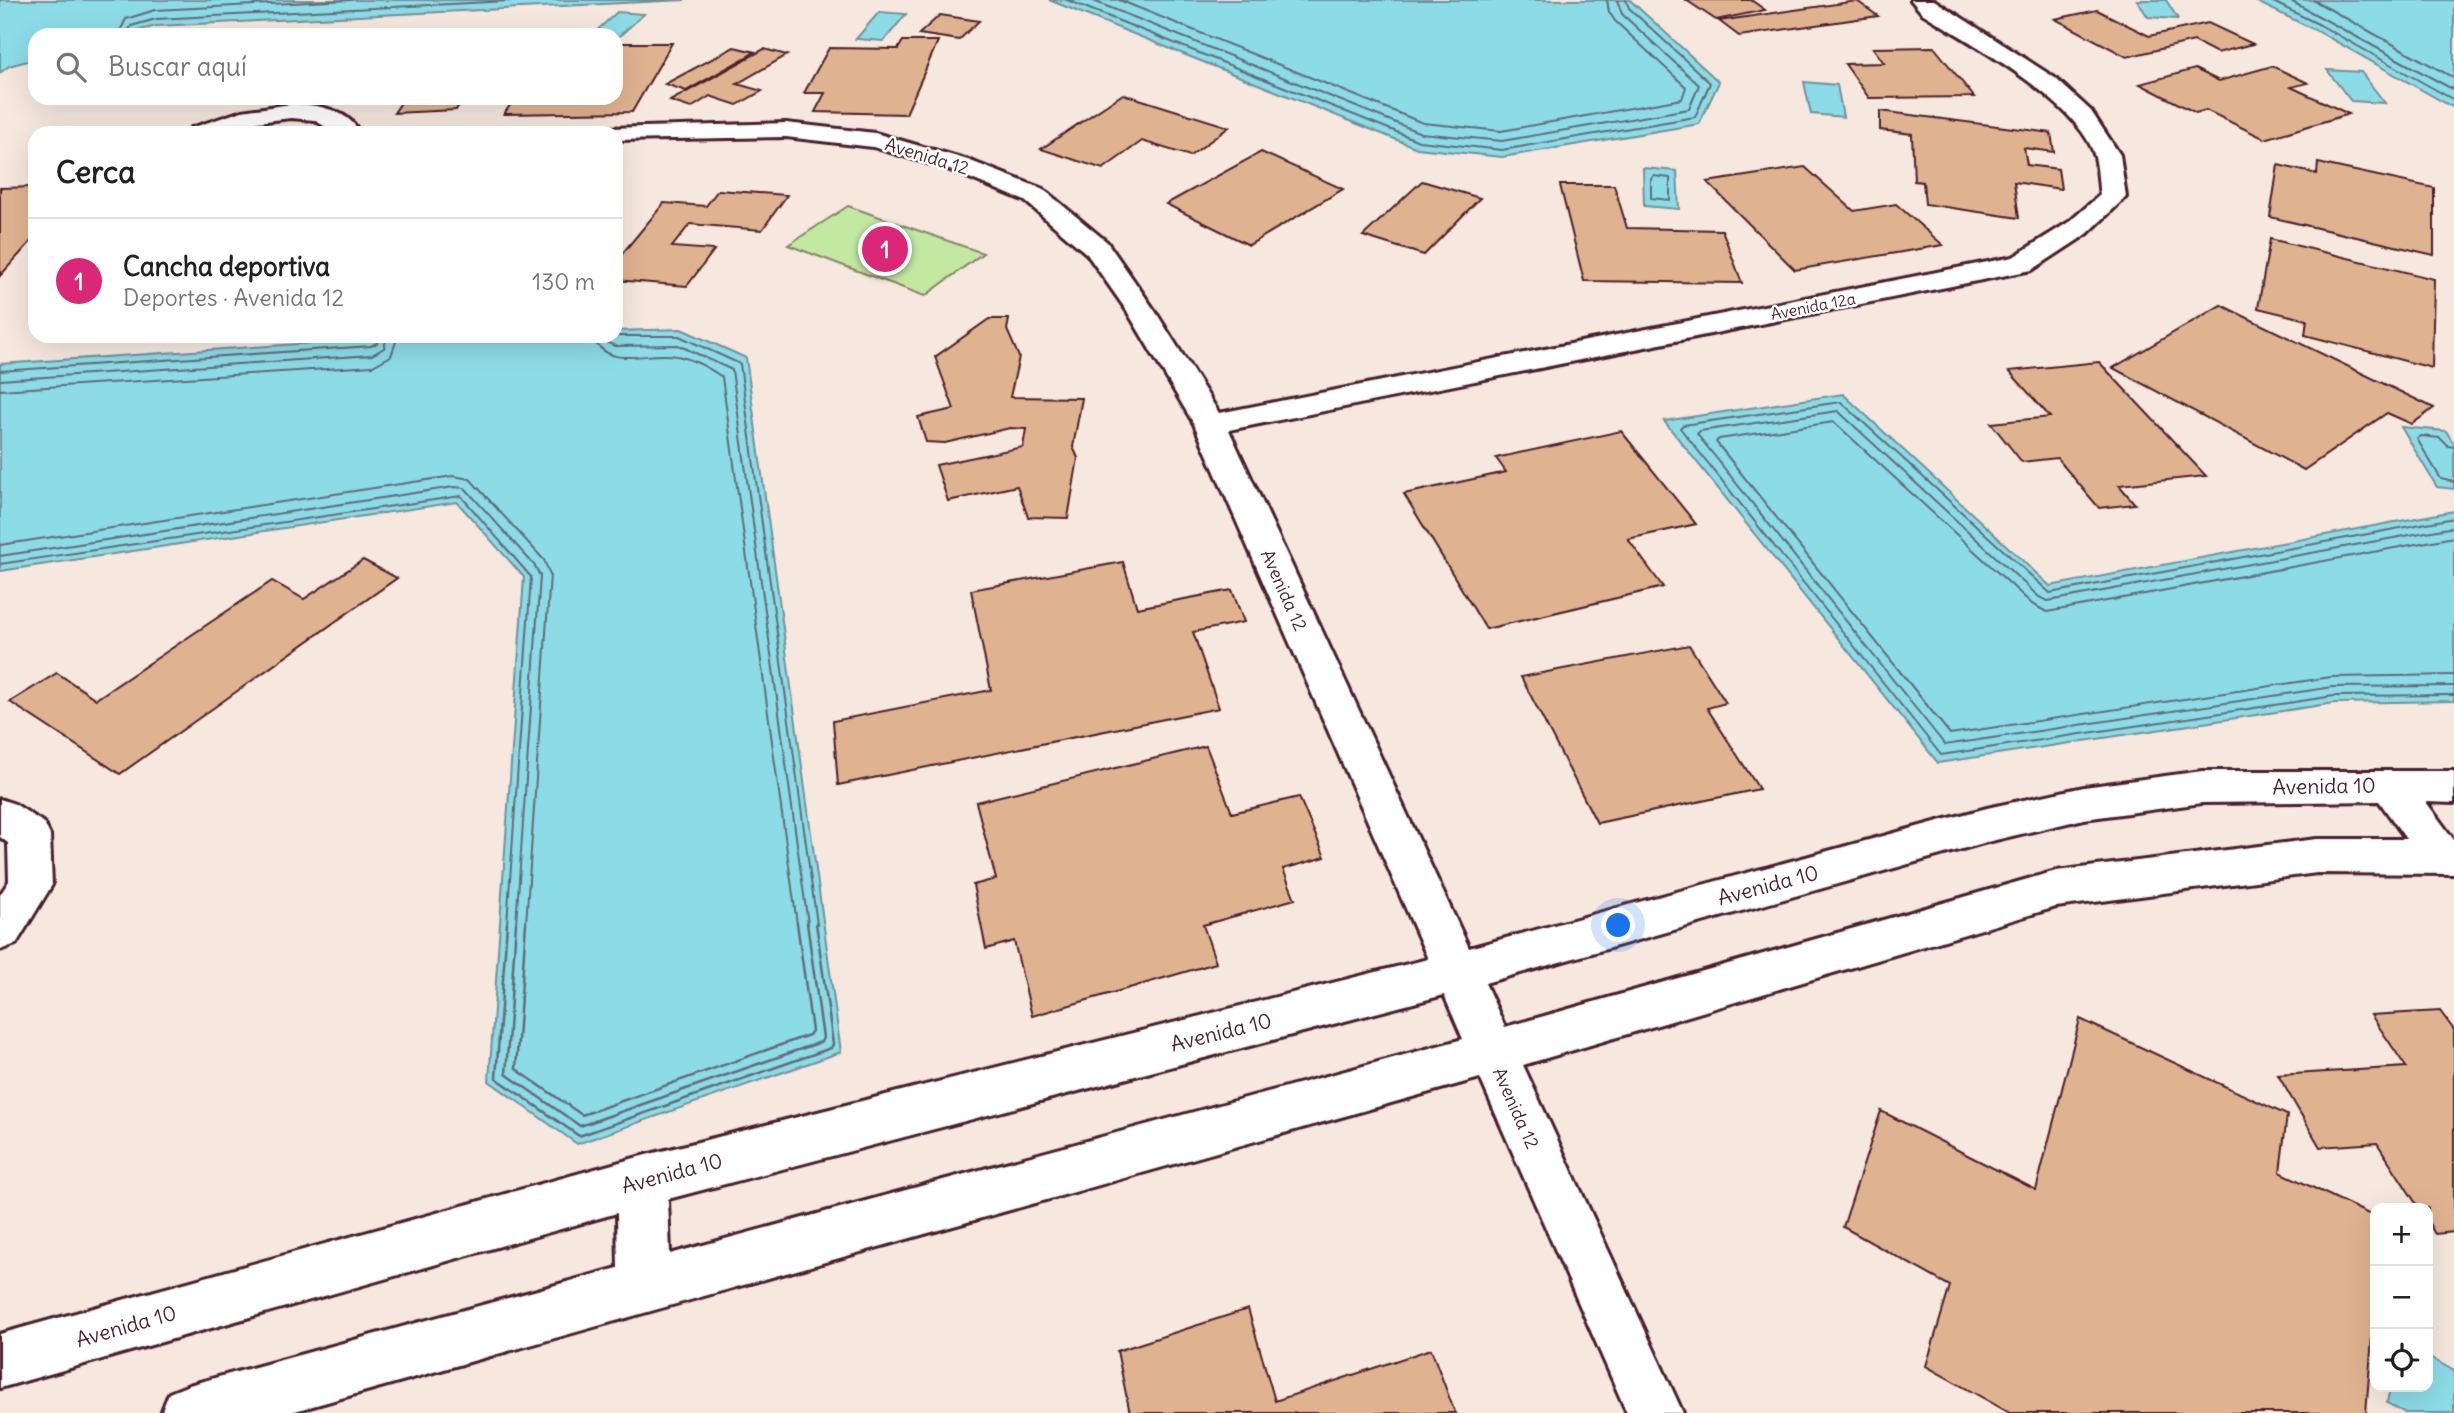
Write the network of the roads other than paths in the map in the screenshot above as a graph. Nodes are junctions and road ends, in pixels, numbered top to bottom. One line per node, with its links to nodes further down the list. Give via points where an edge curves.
1 (1922, 0): 5 (street, Avenida 12a, via 2047,83 2082,116 2107,155 2113,197 2078,228 2022,264)
2 (215, 126): 3 (street, via 275,112 319,114)
3 (342, 126)
4 (623, 133): 5 (street, Avenida 12, via 786,130 875,140 959,165 1034,195 1097,248 1142,311)
5 (1210, 425): 11 (street, Avenida 12)
6 (2390, 785): 7 (street, Avenida 10); 9 (street); 11 (street, Avenida 10, via 2202,787 2084,803 1987,825)
7 (2454, 787)
8 (0, 816): 10 (street, via 29,835 31,885)
9 (2448, 856): 12 (street, via 2317,856 2056,888)
10 (0, 931)
11 (1455, 972): 12 (street, Avenida 12); 13 (street, Avenida 10)
12 (1491, 1053): 14 (street); 17 (street, Avenida 12)
13 (642, 1181): 14 (street); 15 (street, Avenida 10)
14 (645, 1288): 16 (street)
15 (0, 1361)
16 (189, 1413)
17 (1655, 1413)

